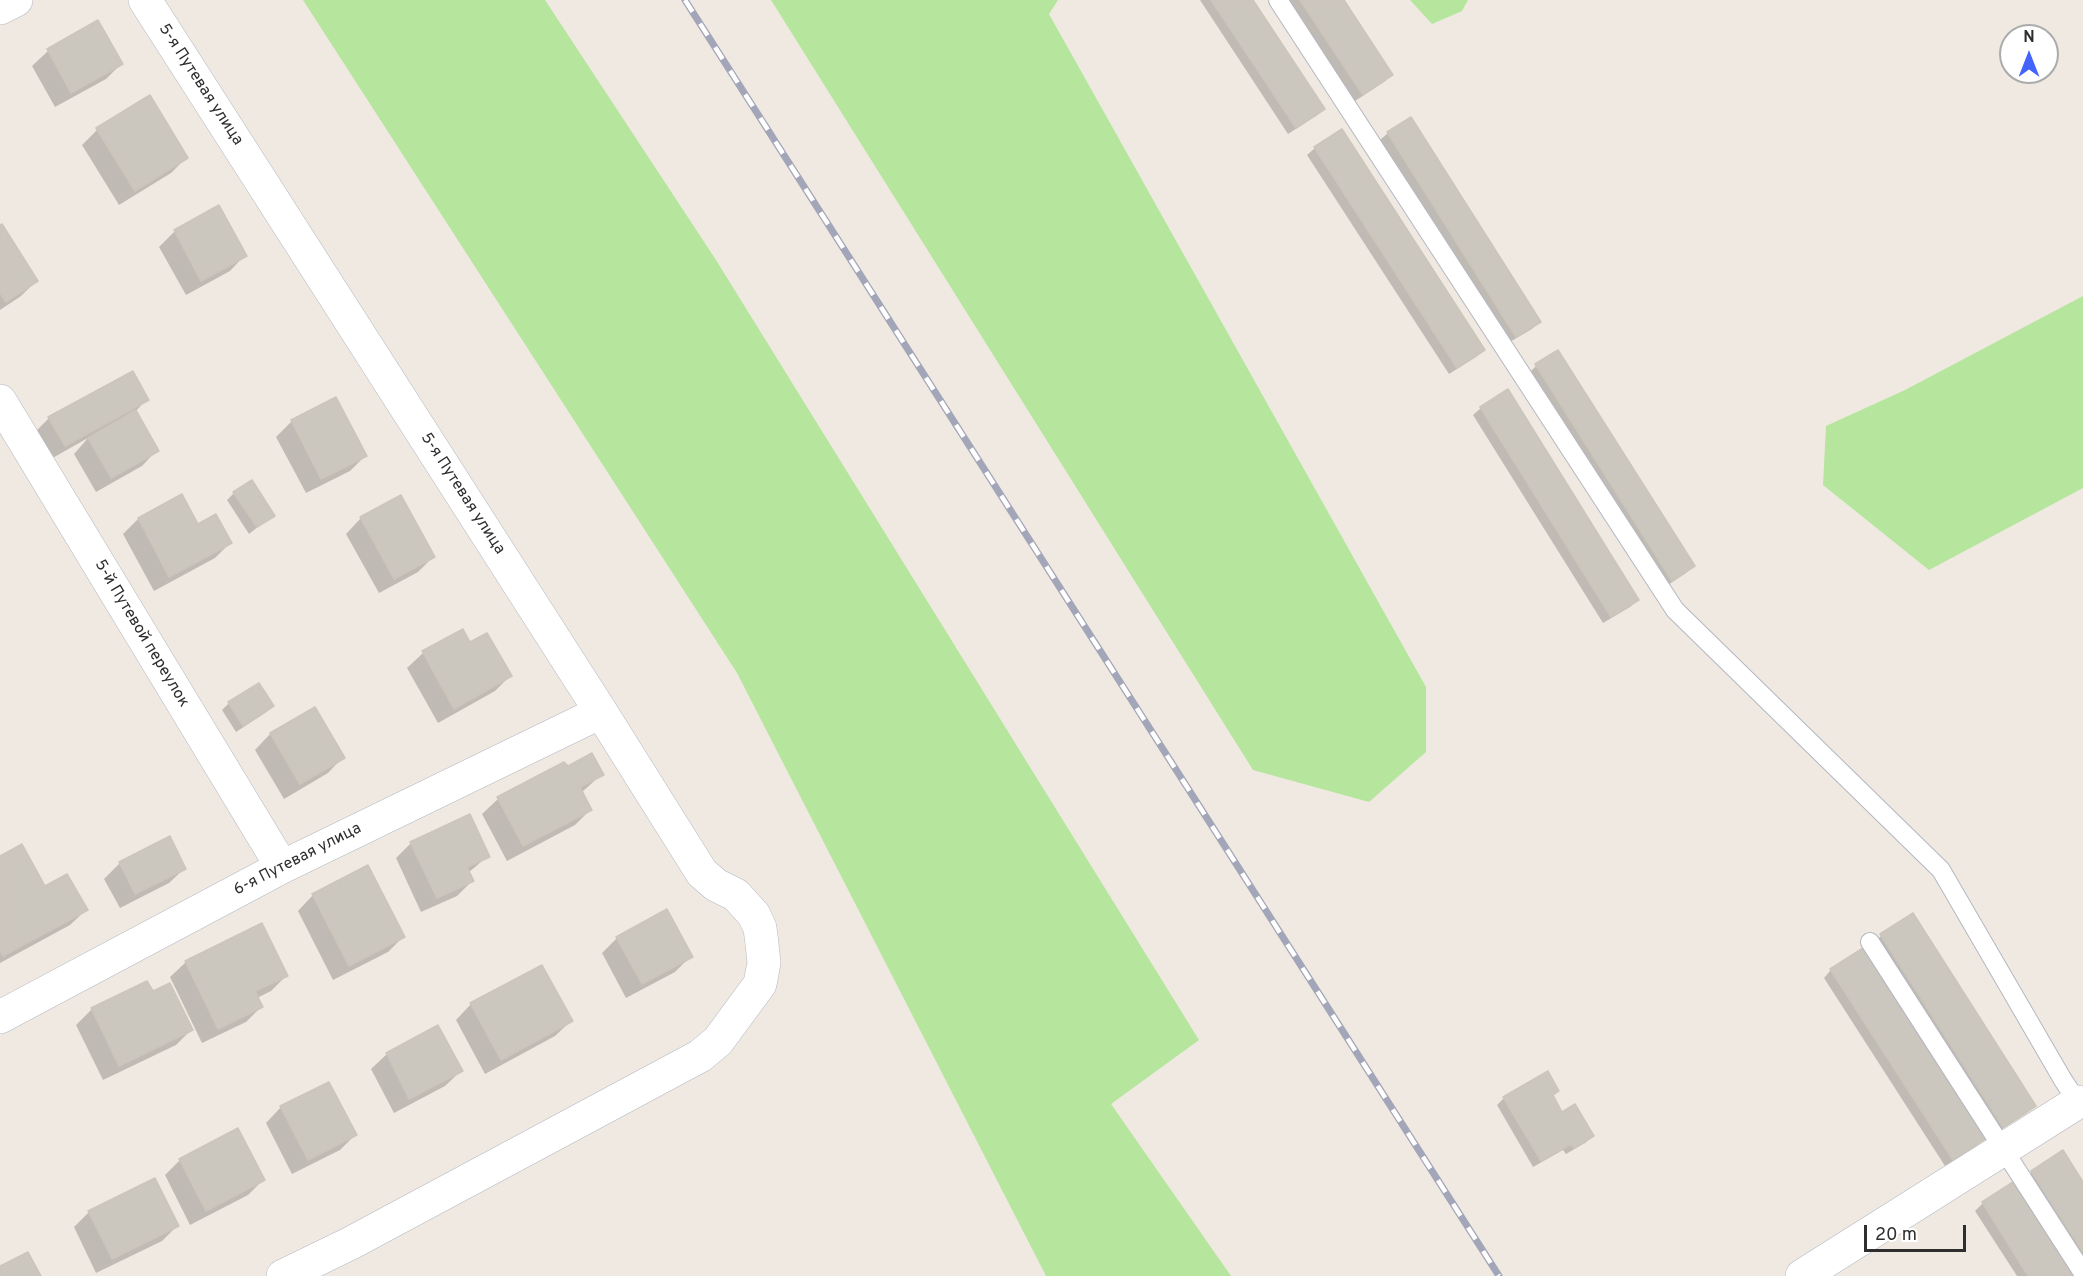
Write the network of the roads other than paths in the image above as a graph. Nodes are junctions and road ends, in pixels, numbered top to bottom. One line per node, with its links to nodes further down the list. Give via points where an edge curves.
1 (16, 0): 4 (street)
2 (145, 0): 6 (street, 5-я Путевая улица)
3 (1278, 0): 10 (lane, via 1675,610 1941,870)
4 (0, 8)
5 (0, 401): 7 (street, 5-й Путевой переулок)
6 (601, 712): 7 (street, 6-я Путевая улица); 13 (street, 5-я Путевая улица, via 702,873 736,895 754,915 760,928 764,963 760,984 718,1041 700,1056)
7 (282, 867): 9 (street, 6-я Путевая улица)
8 (1870, 942): 11 (lane)
9 (0, 1017)
10 (2080, 1106): 11 (street)
11 (2003, 1149): 12 (lane); 14 (street)
12 (2083, 1273)
13 (283, 1276)
14 (1802, 1276)

